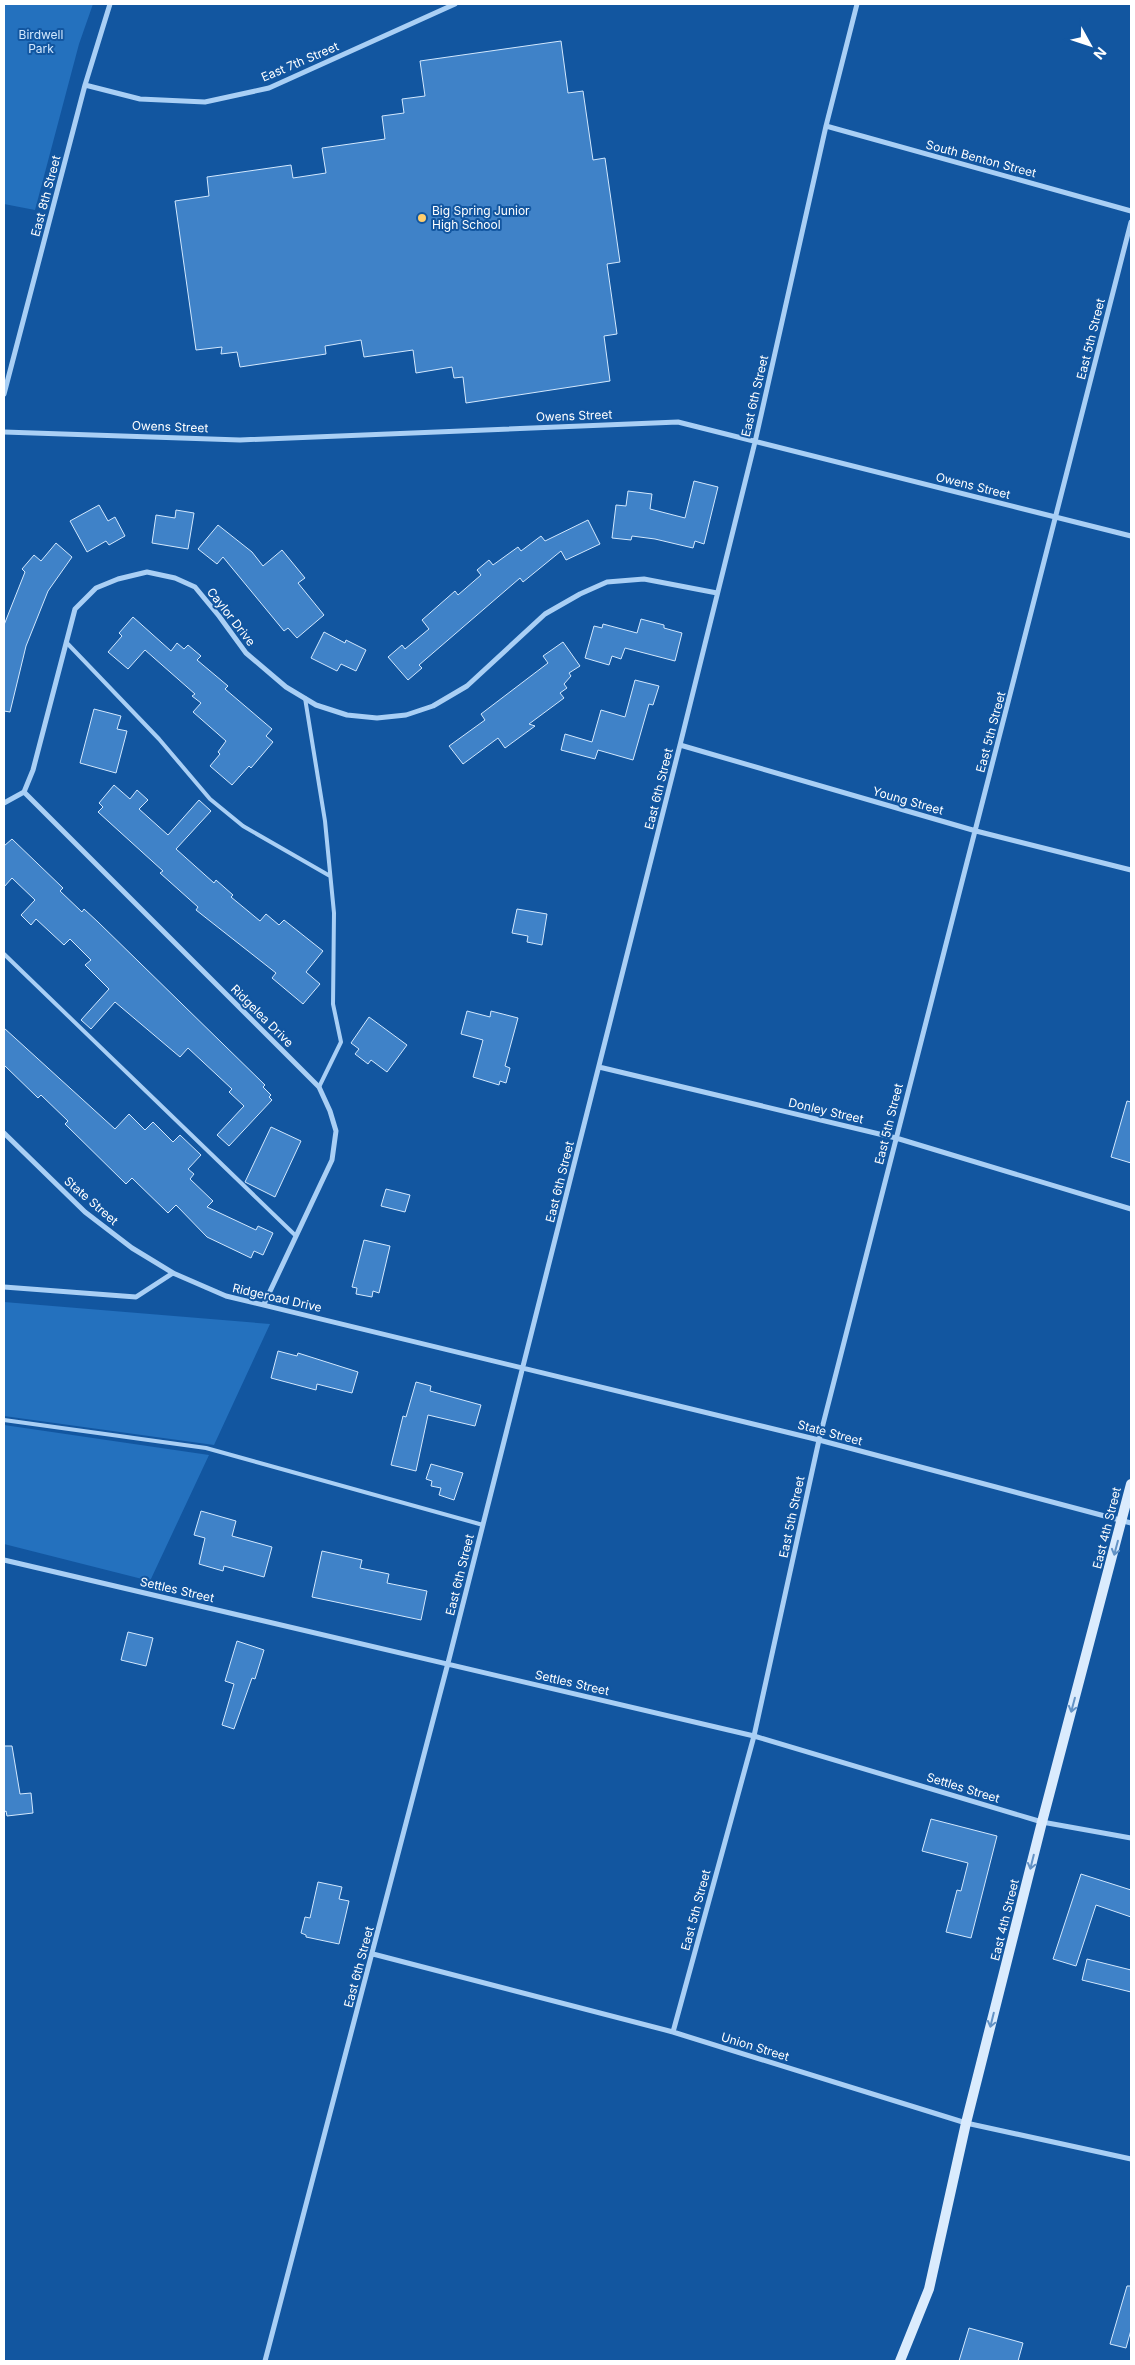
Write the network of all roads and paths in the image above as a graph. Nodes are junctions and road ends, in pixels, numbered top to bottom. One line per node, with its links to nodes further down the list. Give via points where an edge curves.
1 (110, 4): 4 (street, East 8th Street)
2 (455, 4): 4 (street, East 7th Street, via 269,88 205,102 140,99)
3 (857, 4): 5 (street, East 6th Street)
4 (85, 85): 8 (street, East 8th Street)
5 (826, 126): 6 (street, South Benton Street); 10 (street, East 6th Street)
6 (1131, 211)
7 (1131, 222): 11 (street, East 5th Street)
8 (4, 394)
9 (4, 432): 10 (street, Owens Street, via 240,440 678,422)
10 (755, 442): 11 (street, Owens Street); 13 (street, East 6th Street)
11 (1057, 518): 12 (street, Owens Street); 19 (street, East 5th Street)
12 (1131, 536)
13 (717, 593): 15 (street, Caylor Drive, via 644,579 607,582 545,614 466,686 433,706 406,715 377,718 347,715); 16 (street, East 6th Street)
14 (66, 642): 15 (street, Caylor Drive, via 75,609 96,588 147,572 175,578 195,587 246,653 286,687); 17 (street, Caylor Drive, via 49,713); 21 (lane, via 159,739 210,799 243,826)
15 (305, 698): 21 (lane, via 325,821)
16 (680, 746): 19 (street, Young Street); 23 (street, East 6th Street)
17 (24, 792): 18 (street); 24 (street, Ridgelea Drive)
18 (4, 803)
19 (976, 831): 20 (street, Young Street); 26 (street, East 5th Street)
20 (1131, 870)
21 (330, 876): 24 (lane, via 334,913 333,1004 340,1042)
22 (4, 954): 28 (lane)
23 (599, 1067): 26 (street, Donley Street); 32 (street, East 6th Street)
24 (319, 1087): 28 (street, Ridgelea Drive, via 336,1131 332,1160)
25 (4, 1133): 29 (street, State Street, via 85,1212 132,1248)
26 (896, 1138): 27 (street, Donley Street); 34 (street, East 5th Street)
27 (1131, 1209)
28 (296, 1236): 31 (street, Ridgelea Drive)
29 (173, 1273): 30 (street, via 136,1297); 31 (street, Ridgeroad Drive, via 226,1296)
30 (4, 1288)
31 (264, 1304): 32 (street, Ridgeroad Drive)
32 (522, 1367): 34 (street, State Street); 37 (street, East 6th Street)
33 (4, 1420): 37 (lane, via 206,1448)
34 (819, 1440): 36 (street, State Street); 40 (street, East 5th Street)
35 (1131, 1484): 36 (main road, East 4th Street)
36 (1127, 1522): 41 (main road, East 4th Street, one-way to 41)
37 (483, 1525): 39 (street, East 6th Street)
38 (4, 1560): 39 (street, Settles Street)
39 (448, 1663): 40 (street, Settles Street); 43 (street, East 6th Street)
40 (754, 1736): 41 (street, Settles Street); 44 (street, East 5th Street)
41 (1042, 1822): 42 (street, Settles Street); 45 (main road, East 4th Street, one-way to 45)
42 (1131, 1838)
43 (373, 1954): 44 (street, Union Street); 47 (street, East 6th Street)
44 (673, 2032): 45 (street, Union Street)
45 (966, 2123): 46 (street, Union Street); 48 (main road, East 4th Street, via 929,2289)
46 (1131, 2159)
47 (265, 2361)
48 (900, 2361)

